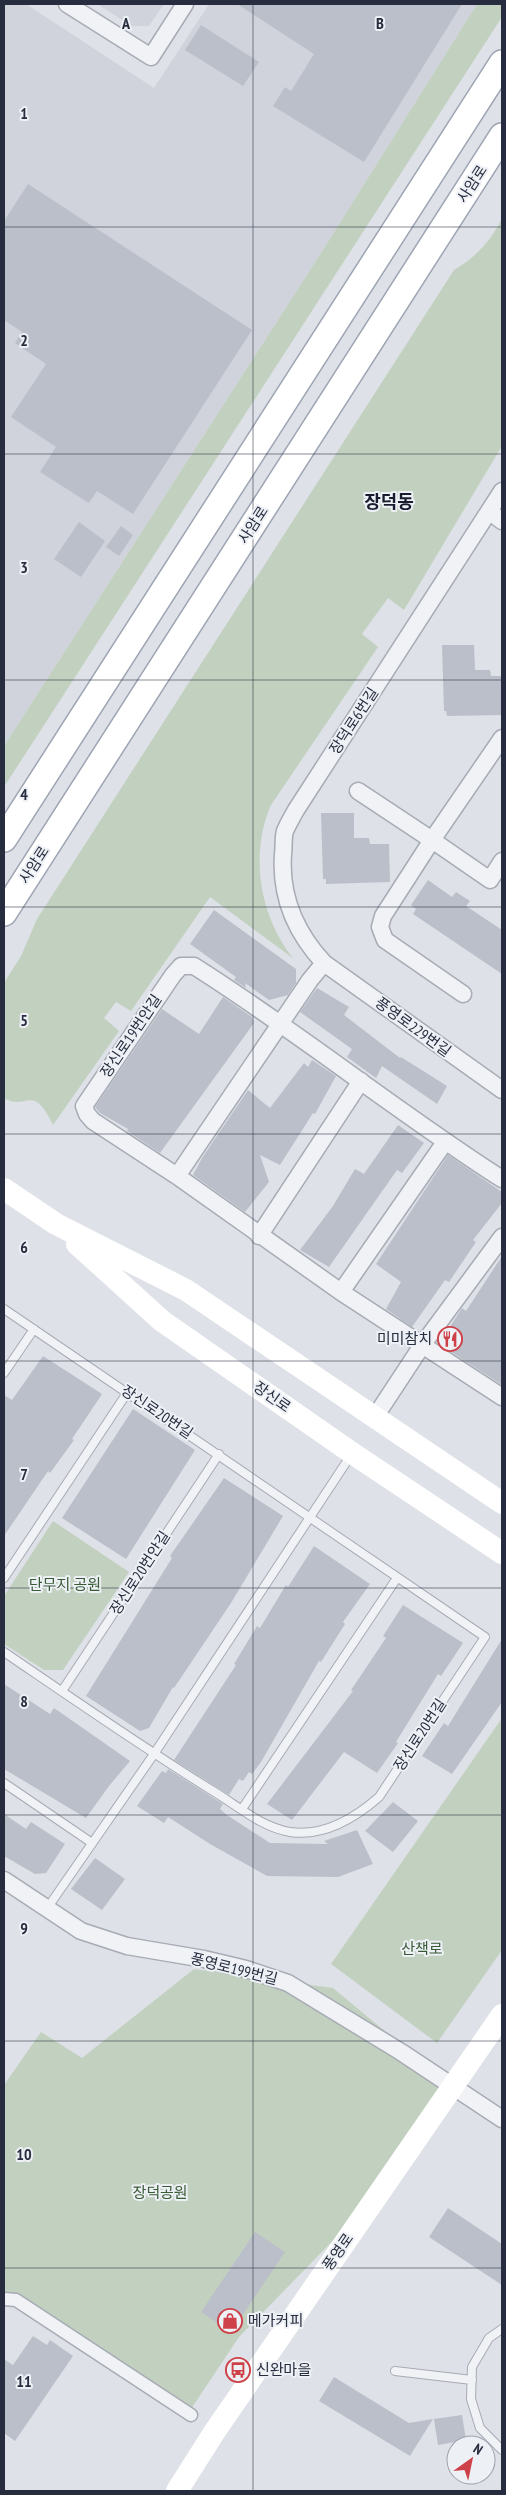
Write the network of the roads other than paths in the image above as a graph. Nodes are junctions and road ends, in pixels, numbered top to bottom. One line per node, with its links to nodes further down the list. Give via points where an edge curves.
1 (67, 4): 2 (street, via 151,57)
2 (185, 4)
3 (502, 63): 9 (main road)
4 (502, 136): 13 (main road, 사암로)
5 (502, 491): 6 (street, 장덕로6번길)
6 (496, 517): 14 (street, 장덕로6번길, via 284,832 282,864 285,892 296,926)
7 (502, 738): 10 (street)
8 (358, 791): 10 (street)
9 (4, 839)
10 (432, 840): 12 (street); 15 (street, via 383,916 380,927 385,940)
11 (502, 861): 12 (street)
12 (496, 884)
13 (4, 913)
14 (324, 963): 16 (street); 18 (street, 풍영로229번길)
15 (463, 994)
16 (280, 1025): 17 (street, 장신로19번안길); 20 (street); 20 (street, 장신로19번안길, via 194,966 181,966 88,1098 84,1106 94,1121)
17 (361, 1081): 19 (street, 장신로19번안길); 24 (street)
18 (502, 1090)
19 (445, 1142): 21 (street, 장신로19번안길); 26 (street)
20 (177, 1176): 24 (street, 장신로19번안길)
21 (502, 1179)
22 (4, 1189): 23 (main road, 장신로)
23 (56, 1224): 33 (main road, 장신로, via 186,1290); 34 (main road, 장신로, via 162,1320)
24 (260, 1236): 26 (street, 장신로19번안길)
25 (502, 1237): 29 (street)
26 (342, 1292): 29 (street, 장신로19번안길)
27 (4, 1309): 28 (lane, 장신로20번길)
28 (34, 1328): 30 (lane); 31 (lane, 장신로20번길)
29 (424, 1344): 32 (street, 장신로19번안길); 33 (street)
30 (4, 1373)
31 (127, 1393): 35 (lane, 장신로20번길); 39 (lane)
32 (502, 1397)
33 (374, 1417): 36 (main road, 장신로)
34 (352, 1453): 37 (lane); 38 (main road, 장신로)
35 (219, 1454): 37 (lane, 장신로20번길); 42 (lane, 장신로20번안길)
36 (502, 1503)
37 (309, 1517): 40 (lane, 장신로20번길); 43 (lane)
38 (502, 1553)
39 (4, 1578)
40 (397, 1578): 45 (lane); 45 (lane, 장신로20번길, via 485,1637 385,1789 360,1814 333,1827 308,1831 292,1832 268,1827)
41 (4, 1652): 42 (lane, 장신로20번길)
42 (62, 1691): 43 (lane, 장신로20번길)
43 (154, 1754): 45 (lane, 장신로20번길); 46 (lane)
44 (4, 1783): 46 (lane)
45 (242, 1809)
46 (92, 1843): 48 (lane)
47 (4, 1880): 48 (street, 풍영로199번길)
48 (46, 1910): 50 (street, 풍영로199번길, via 81,1932 101,1939 238,1967 288,1982 402,2052)
49 (502, 2015): 50 (main road, 풍영로)
50 (452, 2087): 51 (street, 풍영로199번길); 58 (main road, 풍영로)
51 (502, 2118)
52 (4, 2300): 56 (street, via 16,2300)
53 (502, 2329): 55 (lane, via 489,2338 472,2367)
54 (395, 2371): 55 (lane)
55 (472, 2380): 57 (lane, via 471,2398 480,2428)
56 (192, 2415)
57 (502, 2450)
58 (177, 2491)

